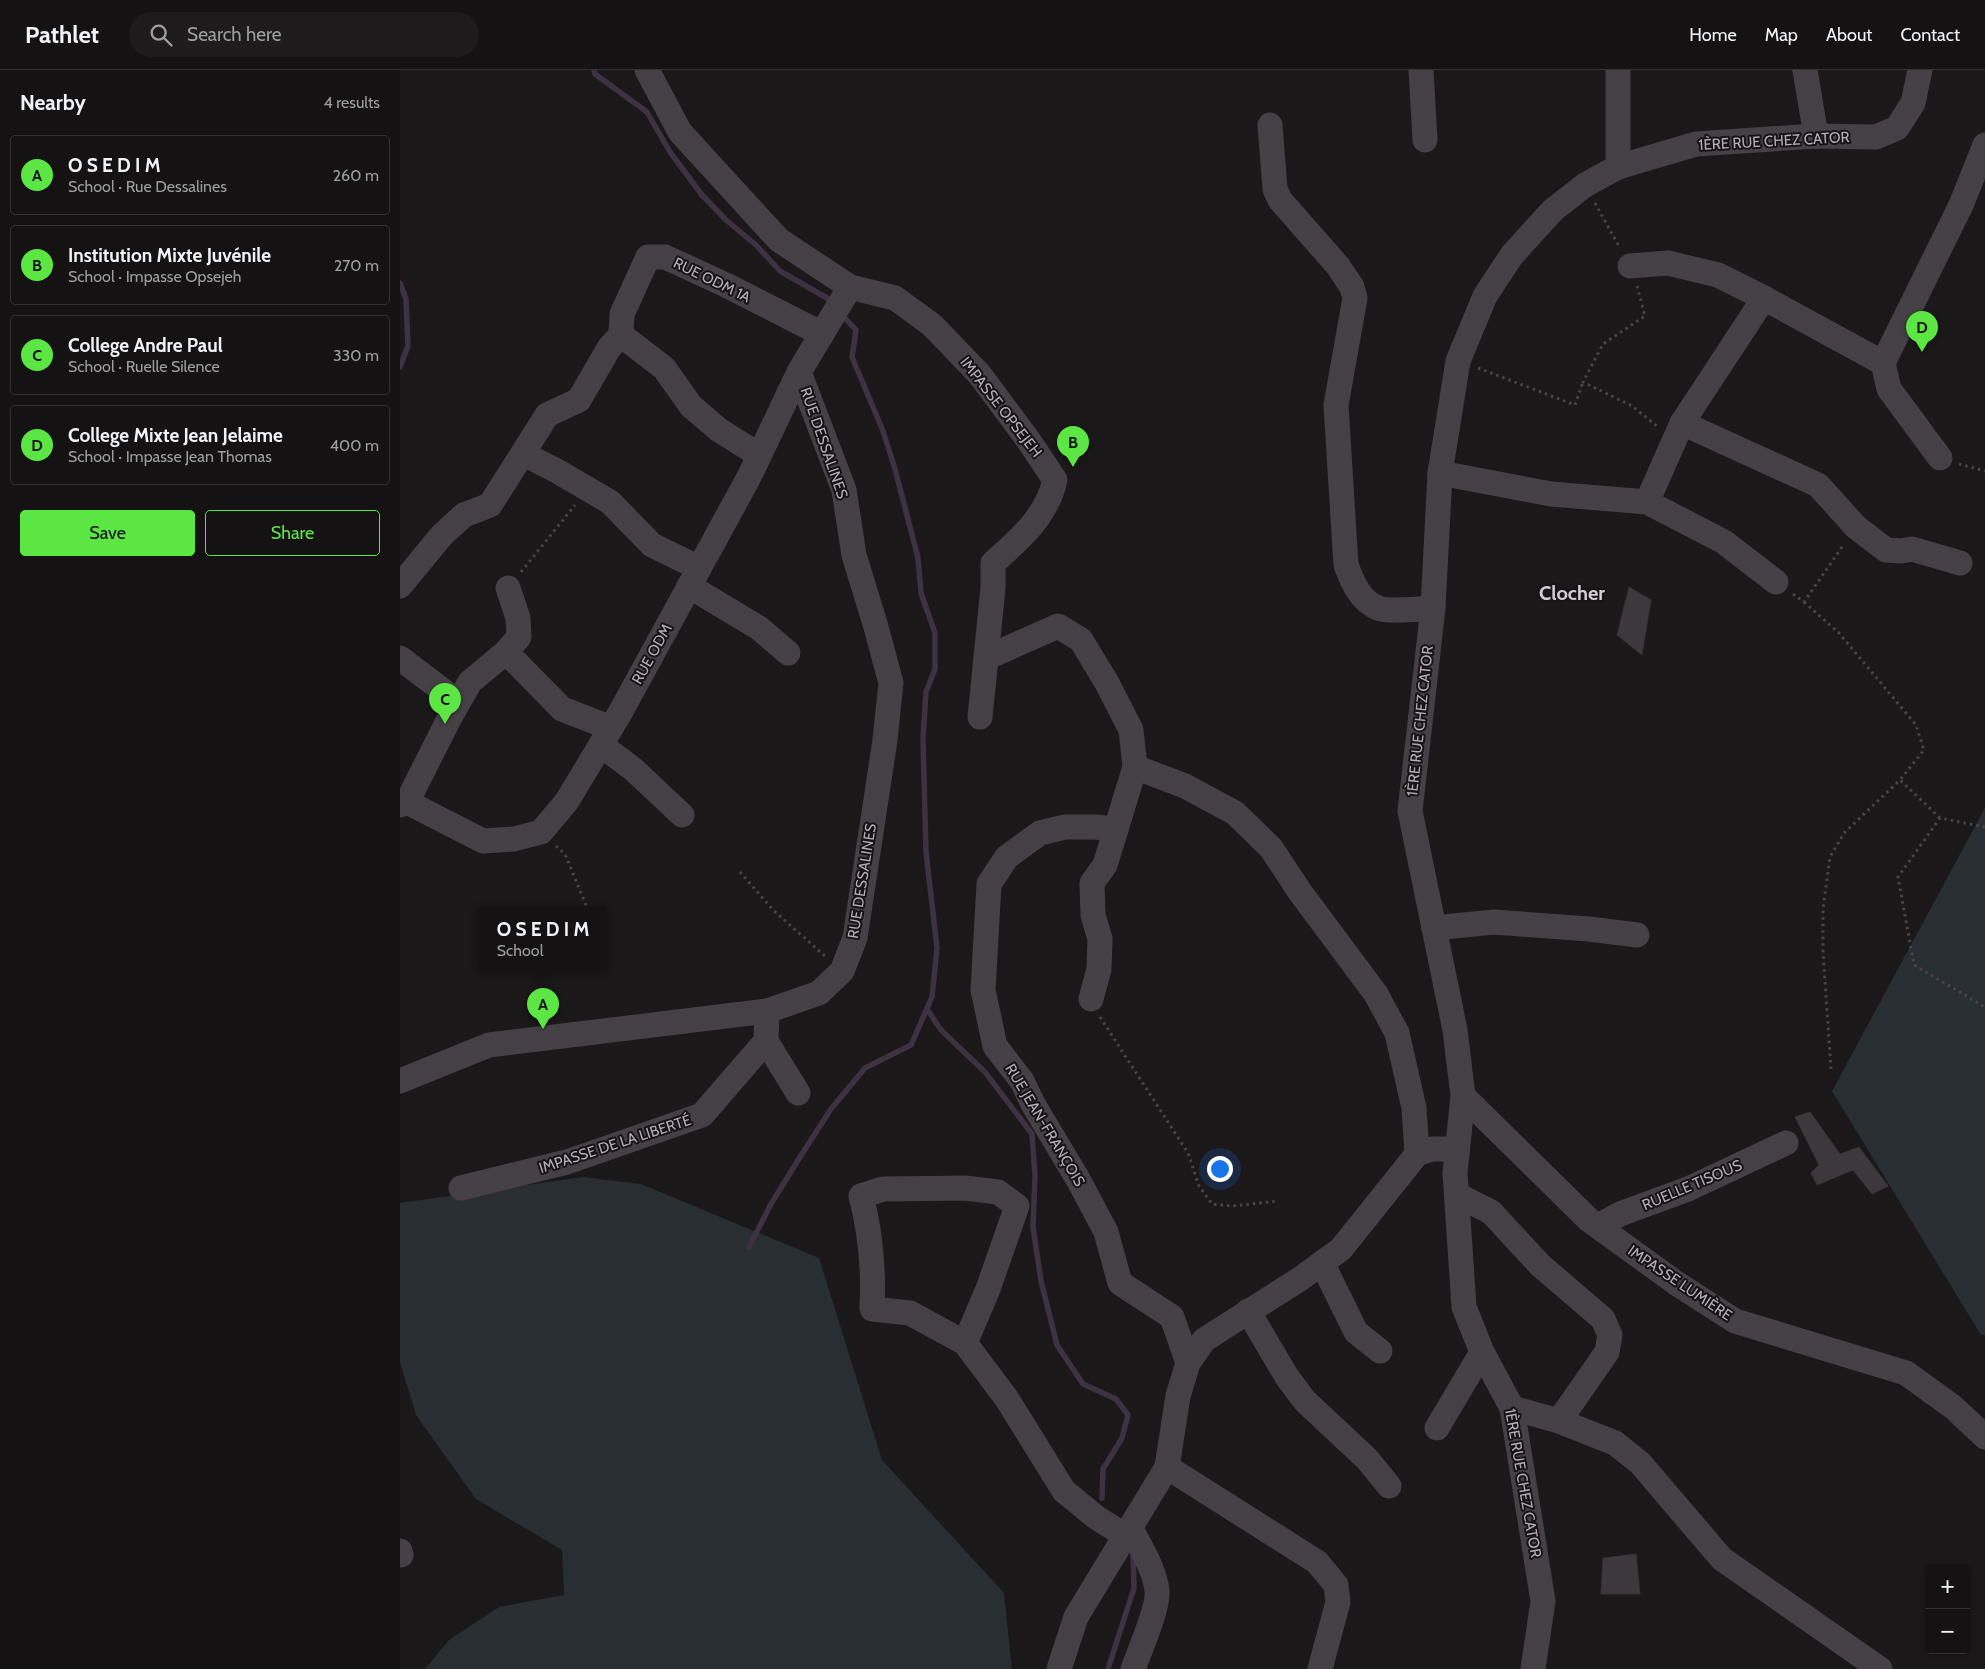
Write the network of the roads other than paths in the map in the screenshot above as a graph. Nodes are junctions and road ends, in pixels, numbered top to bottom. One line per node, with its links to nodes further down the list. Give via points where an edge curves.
1 (647, 70): 12 (street, IMPASSE OPSEJEH, via 680,132 779,240)
2 (1422, 70): 8 (street)
3 (1618, 70): 10 (street)
4 (1805, 70): 7 (street)
5 (1920, 70): 7 (street, 1ÈRE RUE CHEZ CATOR, via 1913,103 1897,128 1876,137)
6 (1270, 125): 29 (street, via 1275,189 1280,200 1338,266 1352,287 1355,298 1336,405 1346,565 1365,599 1378,608)
7 (1816, 136): 10 (street, 1ÈRE RUE CHEZ CATOR, via 1696,144)
8 (1425, 140)
9 (1985, 145): 16 (street, via 1961,206)
10 (1618, 167): 22 (street, 1ÈRE RUE CHEZ CATOR, via 1585,185 1553,210 1512,255 1485,296 1458,361)
11 (1630, 266): 13 (street, via 1668,263 1718,275)
12 (850, 287): 14 (street, RUE ODM); 33 (street, IMPASSE OPSEJEH, via 895,298 932,325 980,375 1055,480 1051,496 1027,533 993,563)
13 (1764, 298): 16 (street); 18 (street)
14 (822, 334): 15 (street, RUE ODM 1A, via 666,257 648,257 622,314); 17 (street, RUE ODM)
15 (621, 335): 19 (street, via 609,348 579,400 547,415); 20 (street, via 664,368 692,406 719,430)
16 (1883, 363): 21 (street, via 1889,389)
17 (799, 372): 20 (street, RUE ODM); 44 (street, RUE DESSALINES, via 844,490 854,555 891,683 855,938 842,971 819,993)
18 (1678, 432): 23 (street); 24 (street, via 1818,485 1856,527 1886,550 1912,549)
19 (524, 454): 25 (street, via 610,502 652,545); 27 (street, via 490,505 464,515 442,535)
20 (759, 455): 25 (street, RUE ODM)
21 (1940, 458)
22 (1440, 472): 23 (street, via 1552,494); 29 (street, 1ÈRE RUE CHEZ CATOR)
23 (1647, 502): 26 (street, via 1724,542)
24 (1960, 564)
25 (694, 577): 31 (street); 36 (street, RUE ODM)
26 (1776, 582)
27 (400, 586)
28 (508, 588): 30 (street, via 518,618 519,637)
29 (1432, 608): 41 (street, 1ÈRE RUE CHEZ CATOR, via 1410,811)
30 (506, 652): 34 (street, via 470,682); 36 (street, via 562,708)
31 (788, 654)
32 (400, 658): 34 (street)
33 (986, 658): 35 (street, IMPASSE OPSEJEH); 37 (street, via 1058,626 1082,640 1131,730)
34 (458, 702): 38 (street)
35 (980, 716)
36 (606, 737): 38 (street, RUE ODM, via 567,801 541,832 514,839 483,841); 39 (street, via 633,769)
37 (1135, 767): 40 (street); 51 (street, via 1185,786 1235,813 1271,848 1376,994 1397,1033 1414,1108)
38 (402, 802)
39 (682, 815)
40 (1116, 829): 43 (street, via 1105,865 1092,883 1093,915 1100,939 1099,969); 60 (street, RUE JEAN-FRANÇOIS, via 1064,827 1040,833 1007,857 989,884 983,990 995,1046 1022,1081 1106,1232 1120,1283 1172,1317)
41 (1434, 928): 42 (street, via 1494,922); 48 (street, 1ÈRE RUE CHEZ CATOR, via 1455,1030)
42 (1637, 935)
43 (1090, 999)
44 (767, 1010): 45 (street); 46 (street, RUE DESSALINES, via 489,1045)
45 (766, 1041): 47 (street); 52 (street, IMPASSE DE LA LIBERTÉ, via 702,1115 567,1162)
46 (400, 1081)
47 (798, 1094)
48 (1463, 1096): 50 (street, 1ÈRE RUE CHEZ CATOR); 54 (street, IMPASSE LUMIÈRE)
49 (1786, 1143): 54 (street, RUELLE TISOUS, via 1688,1189 1620,1214)
50 (1456, 1148): 51 (street, via 1432,1149); 53 (street, 1ÈRE RUE CHEZ CATOR)
51 (1417, 1154): 55 (street, via 1341,1249)
52 (461, 1188)
53 (1457, 1195): 59 (street, 1ÈRE RUE CHEZ CATOR, via 1464,1307); 62 (street, via 1491,1212 1540,1265 1603,1319 1610,1335 1607,1352)
54 (1598, 1226): 64 (street, IMPASSE LUMIÈRE, via 1676,1283 1735,1320 1906,1373 1952,1407)
55 (1322, 1262): 56 (street); 58 (street, via 1356,1332)
56 (1248, 1311): 60 (street, via 1204,1340); 66 (street, via 1282,1370 1306,1401 1367,1459)
57 (965, 1343): 57 (street, via 910,1314 872,1309 872,1251 861,1196 883,1189 965,1188 998,1192 1016,1206 988,1289); 67 (street, via 1007,1399 1064,1491)
58 (1380, 1351)
59 (1482, 1352): 61 (street, 1ÈRE RUE CHEZ CATOR); 63 (street)
60 (1188, 1363): 65 (street, via 1178,1396)
61 (1512, 1408): 62 (street); 72 (street, 1ÈRE RUE CHEZ CATOR, via 1543,1601)
62 (1558, 1421): 68 (street, via 1615,1442 1640,1463 1722,1559)
63 (1437, 1428)
64 (1985, 1437)
65 (1167, 1467): 67 (street); 71 (street, via 1317,1562 1336,1585 1338,1602)
66 (1389, 1486)
67 (1126, 1536): 69 (street, via 1076,1617); 70 (street, via 1134,1534 1152,1569 1158,1593)
68 (1875, 1668)
69 (1060, 1669)
70 (1133, 1669)
71 (1320, 1669)
72 (1533, 1669)

